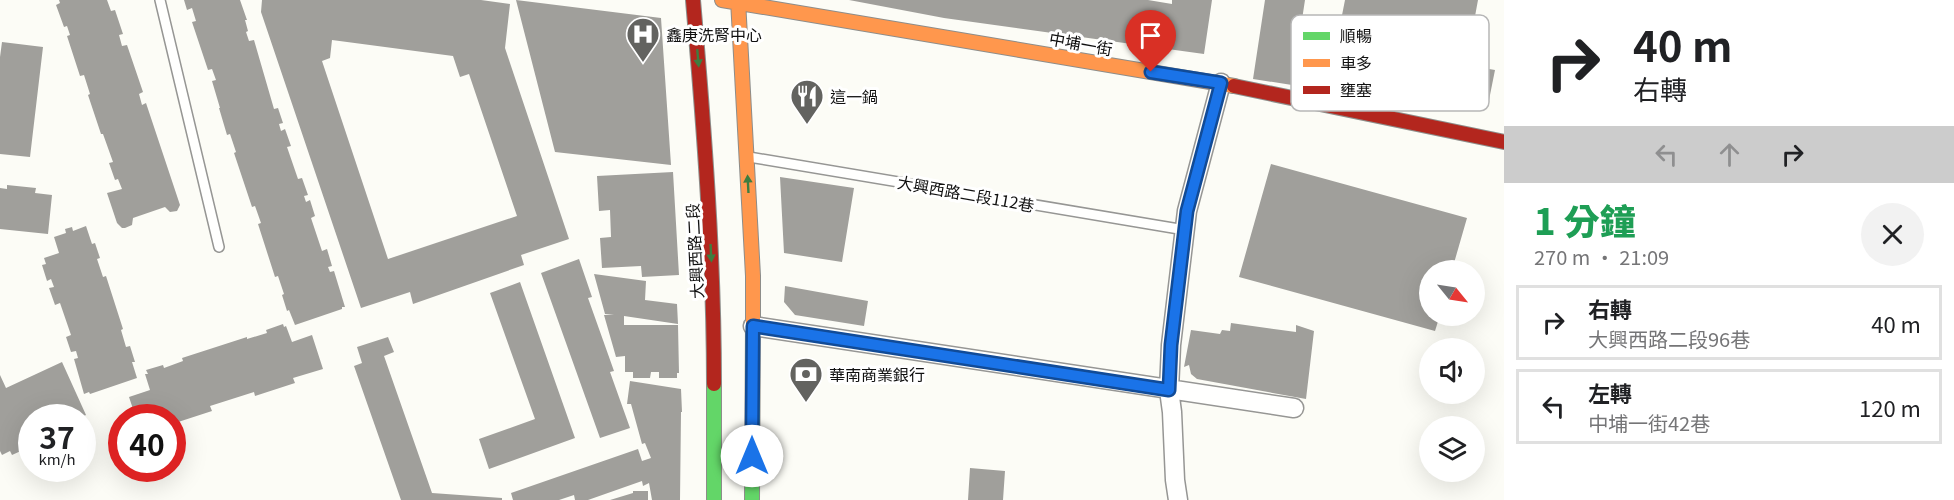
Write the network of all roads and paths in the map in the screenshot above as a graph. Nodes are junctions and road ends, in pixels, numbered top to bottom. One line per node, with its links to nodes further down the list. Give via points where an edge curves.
1 (160, 0): 11 (lane)
2 (693, 0): 15 (street, 大興西路二段, one-way to 15, via 714,315)
3 (722, 0): 4 (street, 中埔一街)
4 (738, 1): 5 (street, 中埔一街); 9 (street)
5 (1221, 83): 6 (street, 中埔一街); 10 (street)
6 (1291, 98)
7 (1355, 111): 8 (street, 中埔一街)
8 (1504, 142)
9 (746, 156): 10 (lane, 大興西路二段112巷); 12 (street, one-way to 9)
10 (1185, 230): 13 (street)
11 (219, 247)
12 (753, 326): 13 (street); 16 (street)
13 (1169, 390): 14 (street); 17 (street)
14 (1294, 408)
15 (714, 500)
16 (752, 500)
17 (1178, 500)

